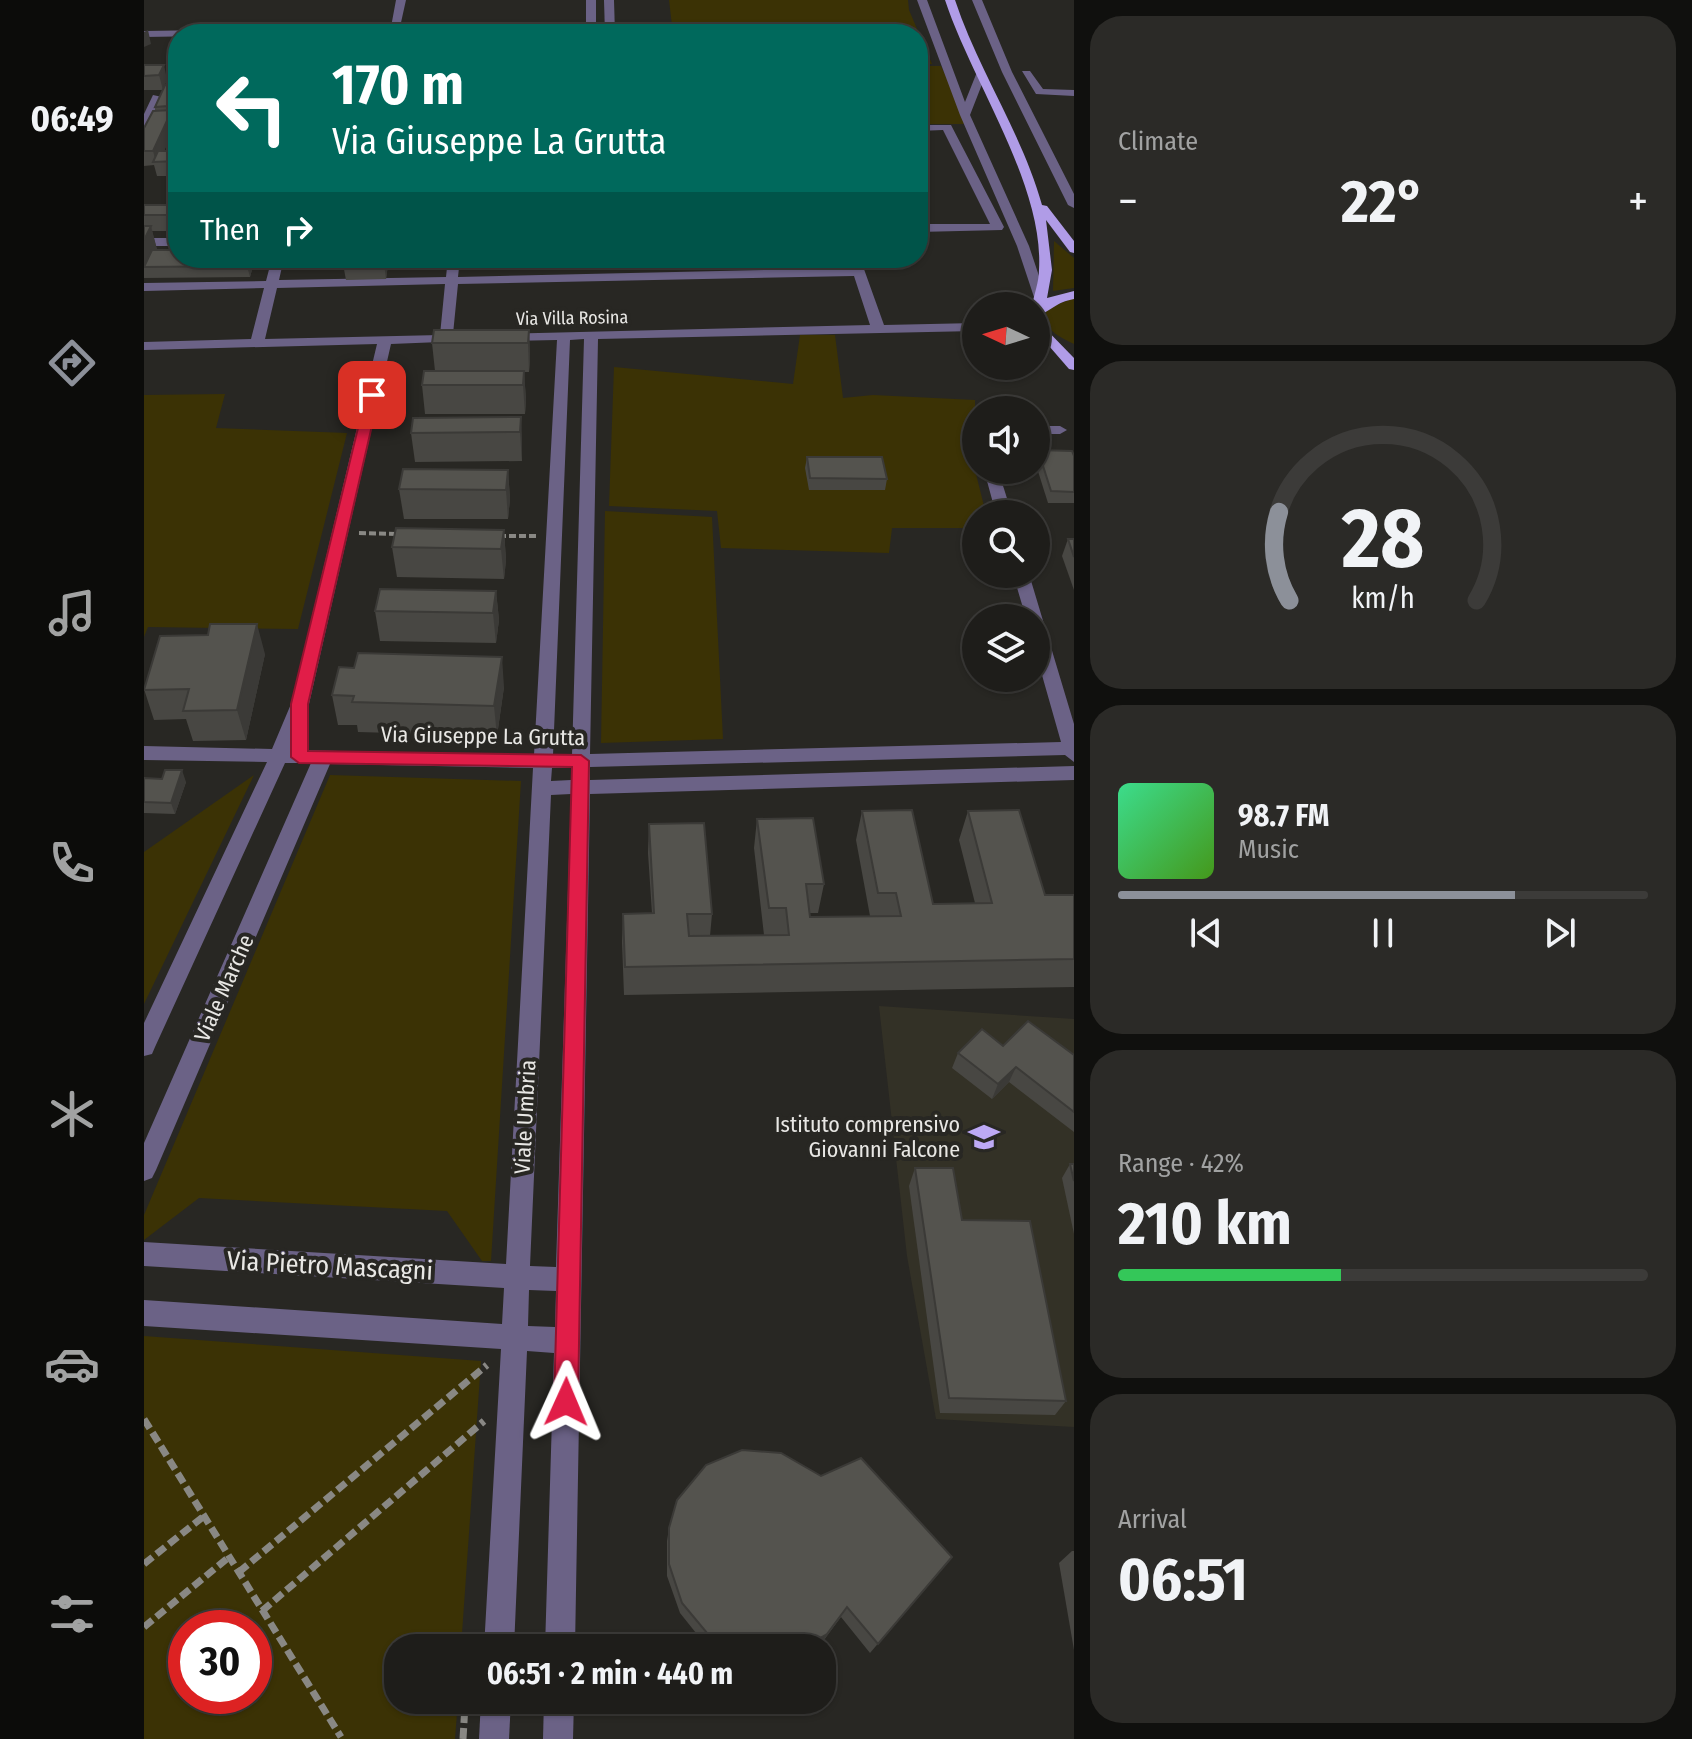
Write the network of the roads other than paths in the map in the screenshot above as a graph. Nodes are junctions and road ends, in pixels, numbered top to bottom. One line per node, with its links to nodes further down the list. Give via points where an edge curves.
1 (401, 0): 7 (street)
2 (591, 0): 8 (street)
3 (609, 0): 9 (street)
4 (922, 0): 16 (street)
5 (977, 0): 20 (street)
6 (952, 1): 13 (main road)
7 (396, 24)
8 (591, 24)
9 (610, 24)
10 (144, 34): 11 (street)
11 (168, 34)
12 (1026, 73): 14 (street, via 1040,92)
13 (981, 74): 16 (street); 19 (main road)
14 (1074, 93)
15 (157, 97): 17 (street)
16 (965, 115): 34 (street, via 1023,246)
17 (144, 124)
18 (928, 128): 21 (street, via 947,127 998,227)
19 (1037, 200): 24 (main road); 35 (main road, via 1047,255)
20 (1074, 205)
21 (928, 228)
22 (144, 242): 23 (street)
23 (168, 242)
24 (1074, 249)
25 (276, 268): 32 (street)
26 (453, 268): 31 (street)
27 (612, 268): 30 (street)
28 (858, 268): 29 (street)
29 (859, 272): 30 (street); 39 (street)
30 (613, 277): 31 (street, via 586,273)
31 (451, 281): 32 (street); 42 (street)
32 (272, 284): 33 (street); 45 (street)
33 (144, 287)
34 (1033, 292)
35 (1040, 292)
36 (1074, 295): 37 (main road)
37 (1050, 301)
38 (962, 326): 39 (street, Via Villa Rosina)
39 (878, 328): 40 (street, Via Villa Rosina)
40 (591, 335): 41 (street, Via Villa Rosina); 49 (street, Viale Umbria)
41 (564, 336): 42 (street, Via Villa Rosina); 48 (street, Viale Umbria)
42 (446, 339): 43 (street, Via Villa Rosina)
43 (385, 340): 45 (street, Via Villa Rosina); 61 (street, Viale Marche)
44 (1050, 340): 47 (main road)
45 (257, 343): 46 (street, Via Villa Rosina)
46 (144, 346)
47 (1072, 358): 50 (street)
48 (562, 368): 49 (street); 53 (street, Viale Umbria)
49 (590, 368): 54 (street, Viale Umbria)
50 (1074, 373)
51 (1050, 430): 52 (street)
52 (1060, 430)
53 (558, 461): 54 (street); 55 (street, Viale Umbria)
54 (588, 461): 56 (street, Viale Umbria)
55 (551, 586): 56 (street); 64 (street, Viale Umbria)
56 (585, 586): 63 (street, Viale Umbria)
57 (1050, 672): 58 (street)
58 (1073, 752): 60 (street, Via Giuseppe La Grutta)
59 (144, 753): 61 (street, Via Giuseppe La Grutta)
60 (822, 755): 63 (street, Via Giuseppe La Grutta); 66 (street)
61 (289, 757): 62 (street, Via Giuseppe La Grutta); 69 (street, Viale Marche, via 306,783); 70 (street)
62 (323, 758): 64 (street, Via Giuseppe La Grutta); 69 (street, Viale Marche)
63 (581, 761): 64 (street, Via Giuseppe La Grutta); 67 (street, Viale Umbria)
64 (543, 762): 68 (street, Viale Umbria)
65 (1074, 773): 66 (street)
66 (827, 780): 67 (street)
67 (580, 787): 68 (street); 74 (street, Viale Umbria)
68 (541, 788): 73 (street, Viale Umbria)
69 (303, 805): 71 (street, Viale Marche)
70 (144, 1047)
71 (144, 1170)
72 (144, 1254): 73 (street, Via Pietro Mascagni)
73 (517, 1277): 74 (street, Via Pietro Mascagni); 76 (street, Viale Umbria)
74 (569, 1280): 77 (street, Viale Umbria)
75 (144, 1313): 76 (street)
76 (514, 1337): 77 (street); 78 (street, Viale Umbria)
77 (567, 1341): 79 (street, Viale Umbria)
78 (500, 1634)
79 (560, 1634)
80 (495, 1714): 82 (street)
81 (559, 1714): 83 (street)
82 (494, 1739)
83 (558, 1739)

